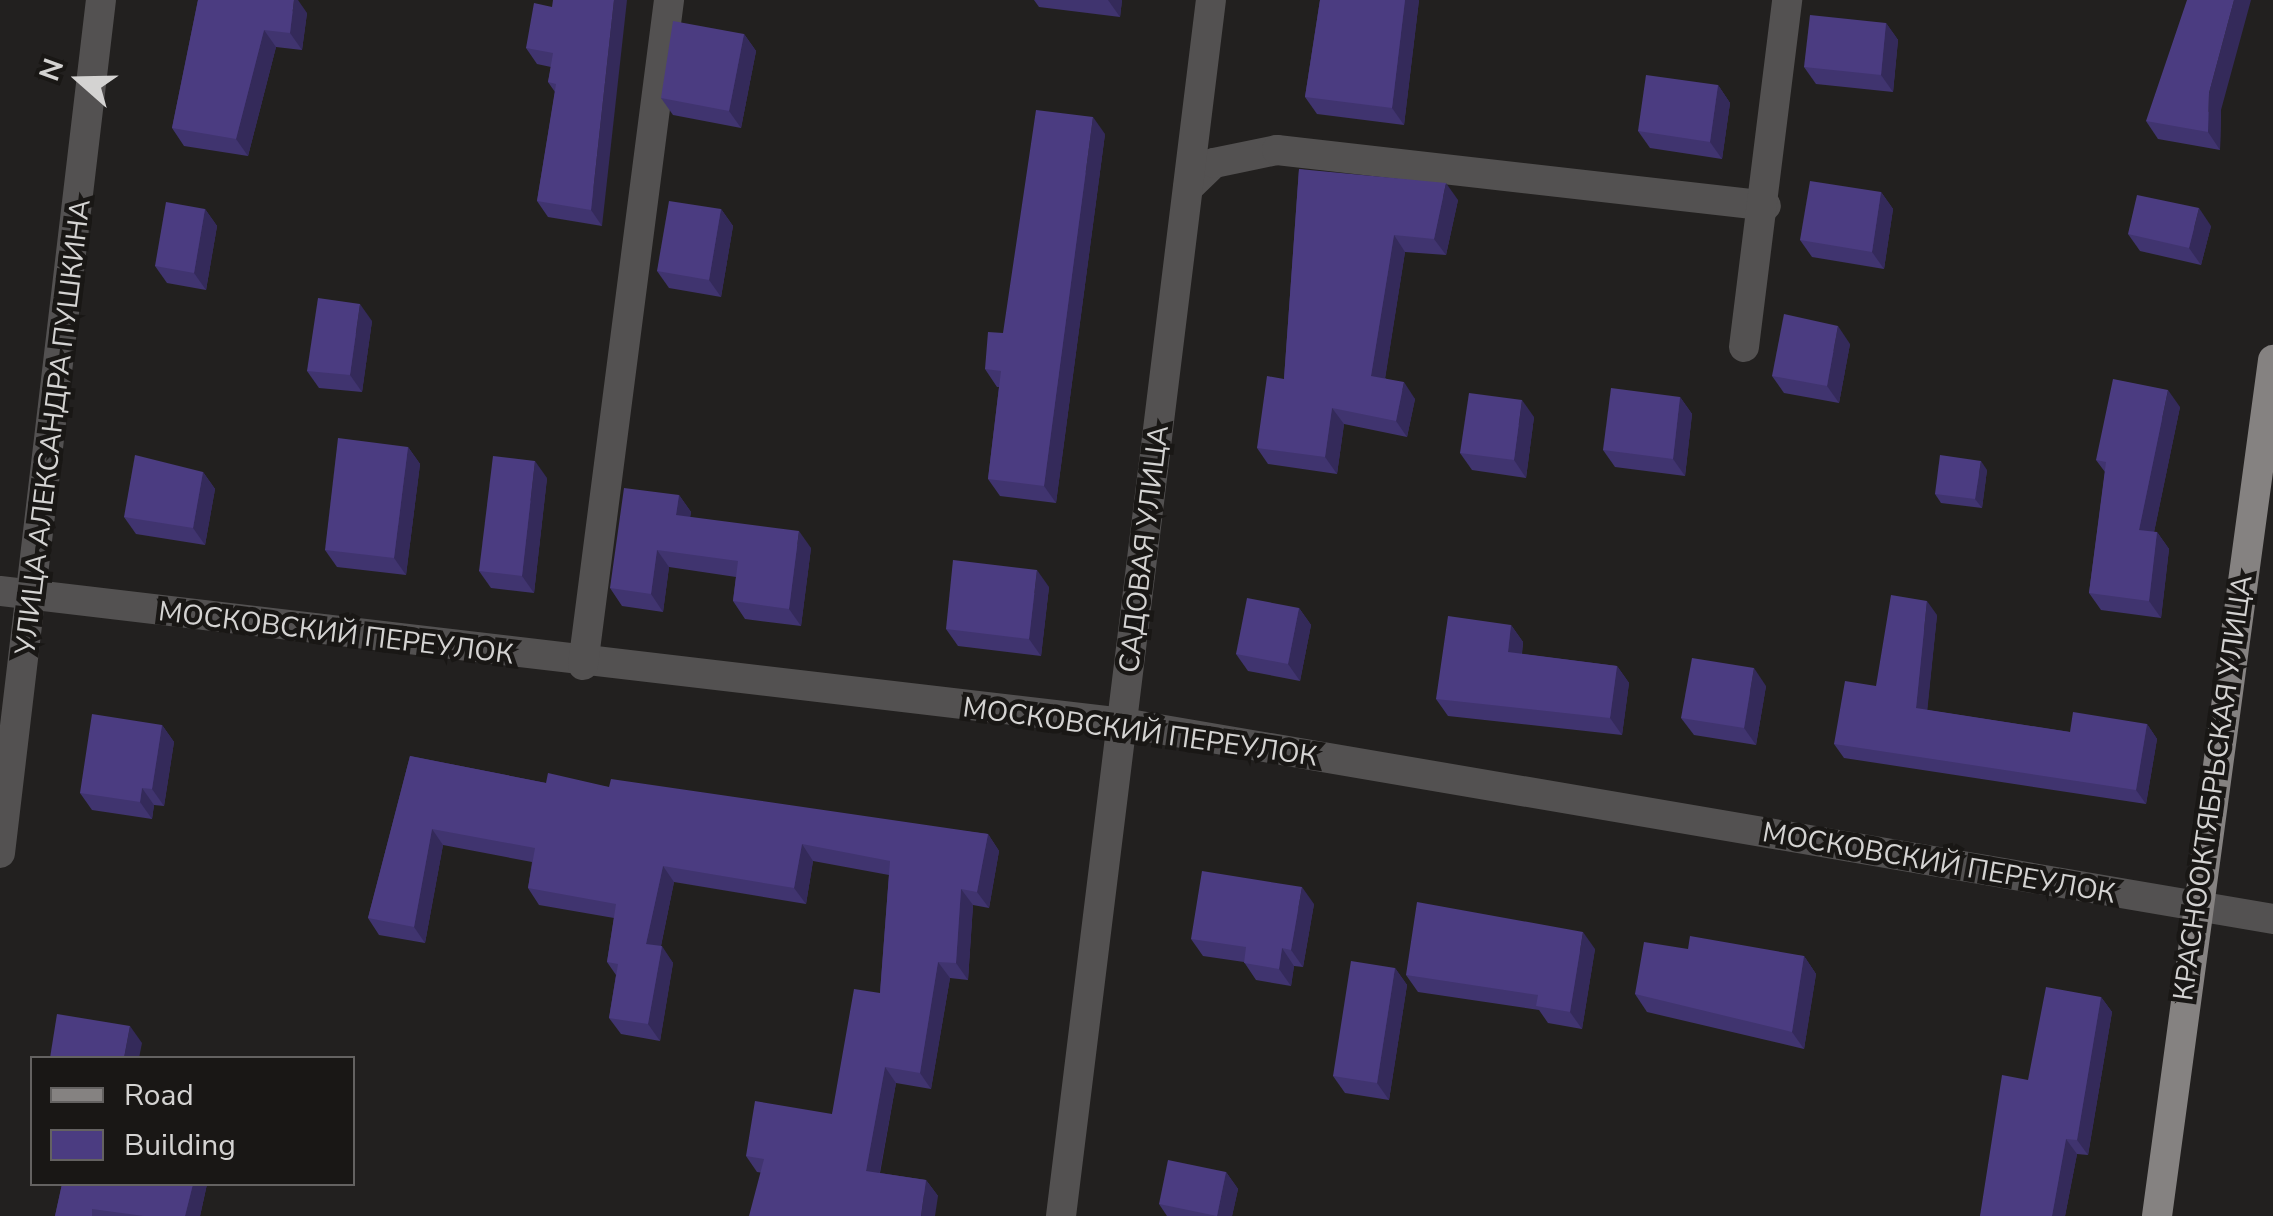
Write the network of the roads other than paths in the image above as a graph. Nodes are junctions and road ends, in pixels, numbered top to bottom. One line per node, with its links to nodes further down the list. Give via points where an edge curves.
1 (101, 0): 10 (street, УЛИЦА АЛЕКСАНДРА ПУШКИНА)
2 (668, 0): 11 (street)
3 (1211, 0): 5 (street, САДОВАЯ УЛИЦА)
4 (1787, 0): 6 (street)
5 (1188, 188): 6 (street, via 1214,163 1277,150); 12 (street, САДОВАЯ УЛИЦА)
6 (1766, 206): 7 (street)
7 (1744, 347)
8 (2273, 360): 14 (main road, КРАСНООКТЯБРЬСКАЯ УЛИЦА)
9 (0, 591): 10 (street, МОСКОВСКИЙ ПЕРЕУЛОК)
10 (35, 595): 11 (street, МОСКОВСКИЙ ПЕРЕУЛОК); 13 (street, УЛИЦА АЛЕКСАНДРА ПУШКИНА)
11 (583, 665): 12 (street, МОСКОВСКИЙ ПЕРЕУЛОК)
12 (1123, 723): 14 (street, МОСКОВСКИЙ ПЕРЕУЛОК); 16 (street, САДОВАЯ УЛИЦА)
13 (0, 853)
14 (2196, 908): 15 (street, МОСКОВСКИЙ ПЕРЕУЛОК); 17 (main road, КРАСНООКТЯБРЬСКАЯ УЛИЦА)
15 (2273, 919)
16 (1061, 1216)
17 (2157, 1216)

